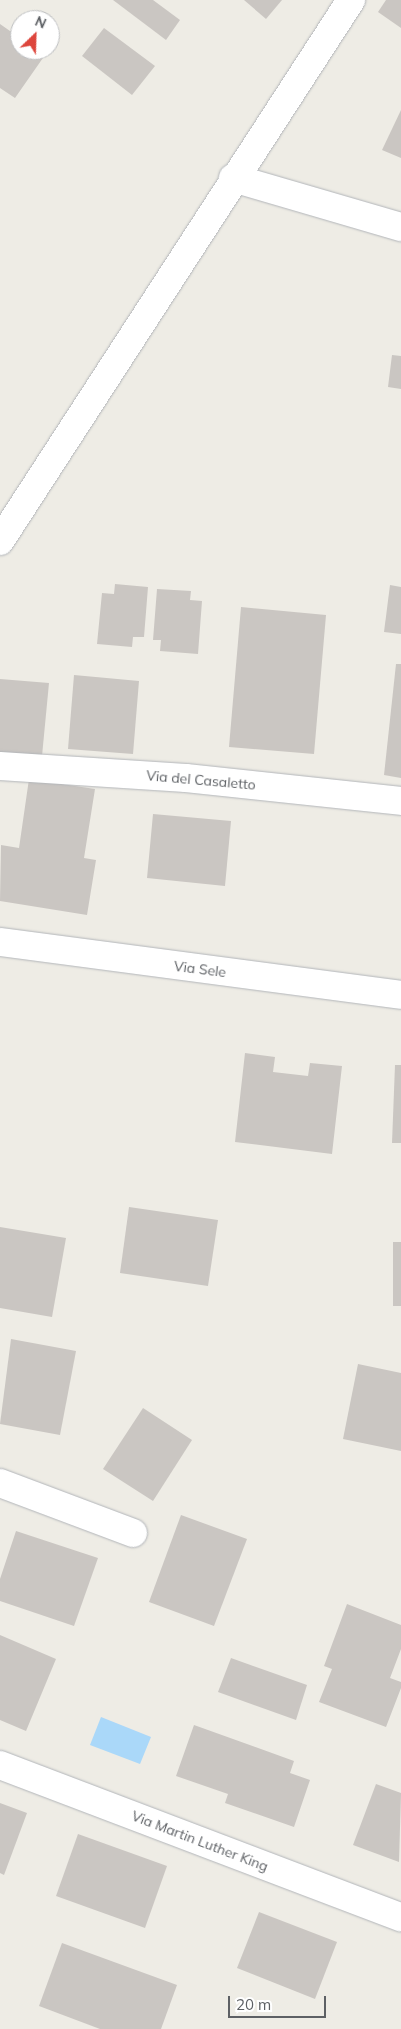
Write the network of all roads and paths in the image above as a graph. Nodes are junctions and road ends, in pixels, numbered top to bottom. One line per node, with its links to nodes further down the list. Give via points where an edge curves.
1 (351, 0): 2 (street)
2 (233, 178): 3 (street); 4 (street)
3 (401, 227)
4 (0, 541)
5 (0, 766): 6 (street, Via del Casaletto)
6 (401, 801)
7 (0, 942): 8 (street, Via Sele)
8 (401, 995)
9 (0, 1483): 10 (street)
10 (133, 1534)
11 (0, 1765): 12 (street, Via Martin Luther King)
12 (401, 1917)

